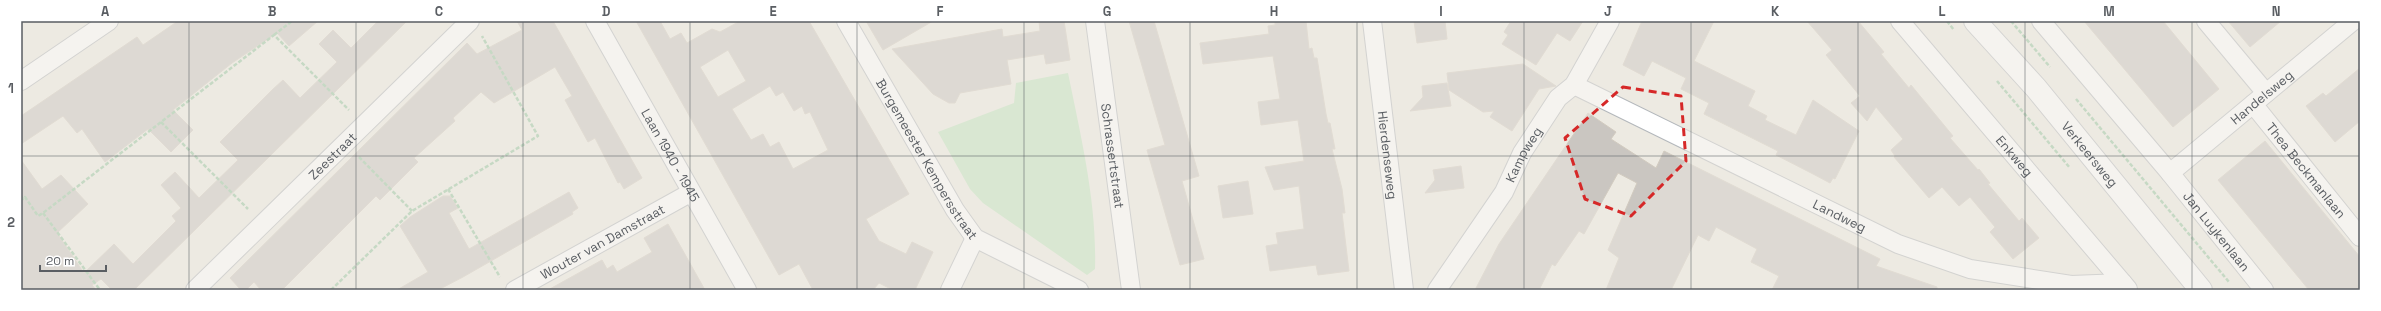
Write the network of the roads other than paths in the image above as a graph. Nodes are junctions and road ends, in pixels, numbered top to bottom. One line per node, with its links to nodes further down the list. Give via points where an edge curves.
1 (109, 21): 13 (street)
2 (470, 21): 22 (street, Zeestraat)
3 (595, 21): 17 (street, Laan 1940 - 1945)
4 (846, 21): 19 (street, Burgemeester Kempersstraat, via 955,210)
5 (1095, 21): 26 (street, Schrassertstraat)
6 (1372, 21): 27 (street, Hierdenseweg)
7 (1610, 21): 14 (street, Kampweg)
8 (1900, 21): 20 (street, Enkweg)
9 (1975, 21): 29 (main road, Verkeersweg, via 2036,88)
10 (2040, 21): 16 (street)
11 (2206, 21): 15 (street, Thea Beckmanlaan)
12 (2353, 21): 15 (street, Handelsweg)
13 (21, 81)
14 (1574, 85): 20 (street, Landweg, via 1898,244 1970,269 2071,285); 28 (street, Kampweg, via 1558,98 1522,153 1504,192)
15 (2260, 98): 16 (street, Handelsweg); 18 (street, Thea Beckmanlaan)
16 (2170, 173): 30 (street, Jan Luykenlaan)
17 (690, 193): 21 (street, Wouter van Damstraat); 23 (street, Laan 1940 - 1945)
18 (2360, 236)
19 (975, 238): 24 (street); 25 (street, Burgemeester Kempersstraat)
20 (2126, 286)
21 (509, 287)
22 (195, 290)
23 (746, 290)
24 (950, 290)
25 (1079, 290)
26 (1131, 290)
27 (1404, 290)
28 (1437, 290)
29 (2201, 290)
30 (2264, 290)

